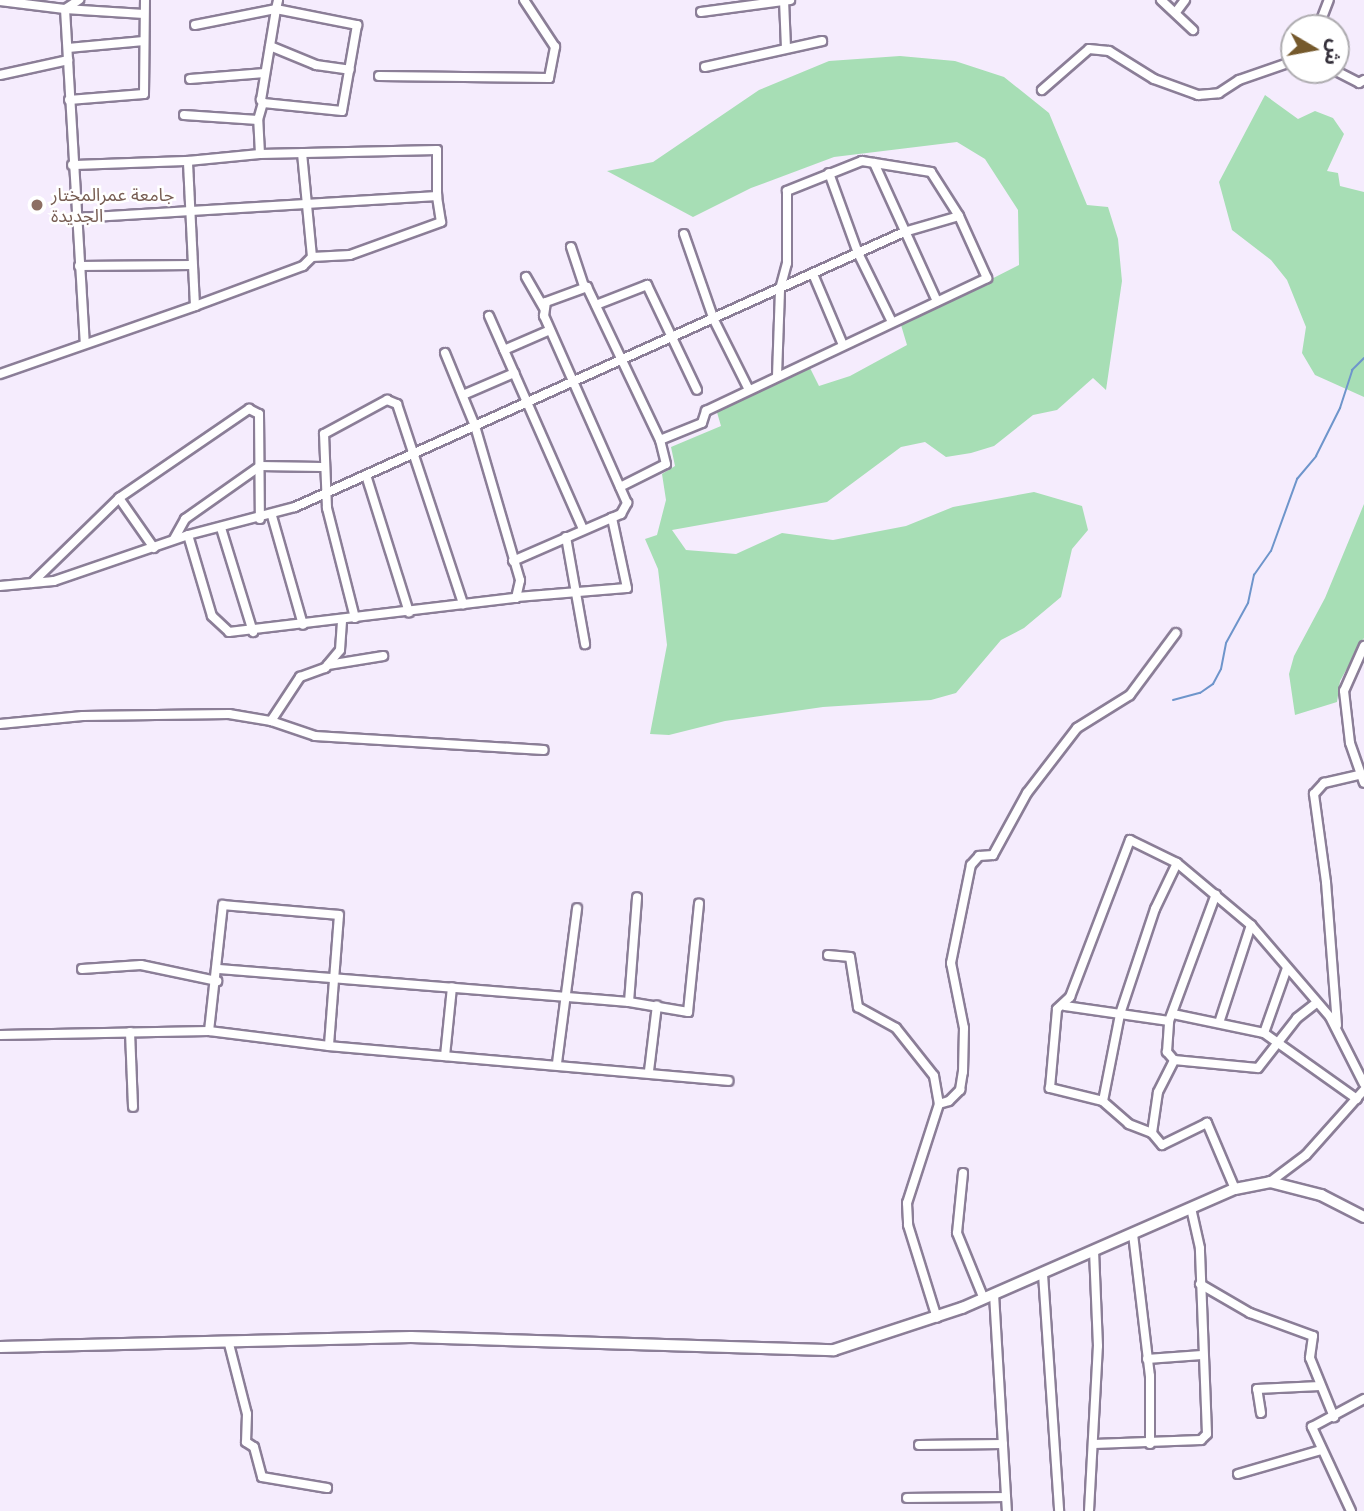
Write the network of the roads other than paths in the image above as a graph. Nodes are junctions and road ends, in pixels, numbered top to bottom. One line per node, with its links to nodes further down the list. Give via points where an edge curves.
1 (79, 0): 10 (street)
2 (145, 0): 13 (street)
3 (524, 0): 27 (street, via 555,47 549,78)
4 (784, 0): 5 (street); 11 (street); 19 (street)
5 (790, 0)
6 (1161, 0): 12 (street)
7 (1185, 0): 12 (street)
8 (0, 1): 10 (street)
9 (277, 5): 14 (street); 18 (street); 24 (street, via 358,25)
10 (65, 9): 13 (street); 20 (street)
11 (701, 12)
12 (1176, 12): 15 (street)
13 (144, 13): 16 (street)
14 (195, 25)
15 (1194, 30)
16 (144, 41): 20 (street); 30 (street, via 144,94)
17 (822, 41): 19 (street)
18 (270, 46): 24 (street, via 316,65); 25 (street)
19 (786, 47): 23 (street)
20 (68, 48): 21 (street)
21 (68, 60): 26 (street); 30 (street)
22 (1280, 66): 29 (street, via 1204,95 1154,79 1109,51 1089,49)
23 (705, 67)
24 (350, 70): 31 (street, via 342,111)
25 (265, 73): 28 (street); 31 (street)
26 (0, 75)
27 (379, 76)
28 (190, 79)
29 (1042, 90)
30 (69, 100): 38 (street)
31 (263, 103): 33 (street)
32 (184, 115): 33 (street)
33 (258, 120): 35 (street)
34 (302, 153): 35 (street); 40 (street, via 438,150); 41 (street)
35 (260, 154): 36 (street)
36 (188, 161): 38 (street); 42 (street)
37 (874, 163): 39 (street, via 862,161); 43 (street, via 931,172); 45 (street)
38 (72, 166): 44 (street)
39 (829, 173): 48 (street); 55 (street, via 788,191 787,263)
40 (437, 196): 41 (street); 49 (street, via 441,222 351,254)
41 (307, 204): 42 (street); 49 (street)
42 (190, 211): 44 (street); 50 (street)
43 (959, 216): 45 (street); 56 (street, via 987,278)
44 (76, 218): 51 (street)
45 (904, 232): 48 (street); 56 (street)
46 (684, 234): 61 (street)
47 (571, 247): 54 (street)
48 (858, 253): 52 (street); 62 (street)
49 (312, 257): 58 (street, via 303,266)
50 (192, 265): 51 (street); 58 (street)
51 (79, 266): 65 (street)
52 (813, 274): 55 (street); 66 (street)
53 (526, 276): 59 (street)
54 (584, 286): 57 (street); 59 (street, via 546,302)
55 (780, 290): 61 (street); 72 (street)
56 (937, 301): 62 (street)
57 (596, 305): 64 (street, via 647,285); 69 (street)
58 (195, 306): 65 (street)
59 (544, 308): 63 (street)
60 (489, 316): 67 (street)
61 (714, 320): 64 (street); 75 (street)
62 (892, 322): 66 (street)
63 (550, 330): 67 (street); 73 (street)
64 (670, 341): 69 (street); 74 (street)
65 (85, 342): 71 (street)
66 (843, 345): 72 (street)
67 (504, 350): 70 (street)
68 (444, 353): 76 (street)
69 (621, 362): 73 (street); 79 (street)
70 (514, 373): 76 (street); 77 (street)
71 (0, 374)
72 (777, 376): 75 (street)
73 (574, 384): 77 (street); 84 (street)
74 (697, 390)
75 (749, 390): 79 (street, via 706,411 702,423)
76 (463, 396): 78 (street)
77 (527, 402): 78 (street); 91 (street)
78 (475, 426): 80 (street); 96 (street)
79 (660, 440): 84 (street, via 666,464)
80 (413, 452): 82 (street, via 397,404 387,400 327,430); 83 (street); 101 (street)
81 (260, 466): 82 (street); 86 (street, via 259,414 249,409); 89 (street); 94 (street, via 185,519)
82 (323, 467): 85 (street)
83 (366, 475): 85 (street); 102 (street)
84 (620, 487): 88 (street, via 625,510)
85 (326, 495): 87 (street); 103 (street)
86 (119, 498): 95 (street); 97 (street)
87 (272, 516): 89 (street); 105 (street)
88 (612, 518): 91 (street); 99 (street, via 627,588)
89 (260, 519): 90 (street)
90 (221, 528): 92 (street); 106 (street)
91 (583, 529): 93 (street)
92 (188, 535): 94 (street); 106 (street, via 216,622 229,632)
93 (566, 537): 96 (street); 99 (street)
94 (174, 539): 95 (street)
95 (154, 548): 97 (street, via 62,579)
96 (513, 561): 100 (street, via 522,589)
97 (32, 583): 98 (street)
98 (0, 586)
99 (575, 592): 100 (street); 108 (street)
100 (516, 598): 101 (street)
101 (463, 604): 102 (street)
102 (409, 612): 103 (street)
103 (355, 618): 104 (street)
104 (342, 620): 105 (street); 111 (street, via 340,650)
105 (303, 625): 106 (street)
106 (254, 632)
107 (1176, 633): 153 (street, via 1130,695 1077,728 1027,793 993,855 979,856 971,865 951,962 964,1028 963,1072 960,1090)
108 (585, 643)
109 (1364, 646): 115 (street, via 1344,691)
110 (383, 656): 111 (street)
111 (328, 665): 112 (street, via 300,677)
112 (271, 721): 113 (street, via 229,714 83,716); 114 (street, via 315,736)
113 (0, 724)
114 (544, 750)
115 (1361, 779): 137 (street, via 1324,783 1314,794)
116 (1177, 863): 117 (street); 133 (street, via 1133,840 1127,844); 134 (street, via 1155,909)
117 (1216, 894): 121 (street); 135 (street)
118 (637, 897): 130 (street)
119 (699, 904): 132 (street, via 688,1012)
120 (577, 908): 129 (street)
121 (1251, 925): 123 (street); 136 (street)
122 (828, 955): 153 (street, via 844,955 853,961 858,1007 896,1028 926,1062 934,1076)
123 (1286, 968): 131 (street); 140 (street)
124 (82, 969): 127 (street, via 141,965)
125 (219, 969): 126 (street); 126 (street, via 223,905 339,915); 127 (street)
126 (335, 978): 128 (street); 143 (street)
127 (217, 981): 138 (street)
128 (452, 987): 129 (street); 144 (street)
129 (568, 999): 130 (street); 146 (street)
130 (629, 1002): 132 (street)
131 (1316, 1003): 137 (street); 142 (street)
132 (657, 1005): 147 (street)
133 (1065, 1006): 134 (street); 152 (street, via 1056,1009 1050,1088)
134 (1119, 1014): 135 (street); 152 (street)
135 (1171, 1018): 136 (street); 145 (street, via 1167,1052)
136 (1219, 1023): 140 (street)
137 (1337, 1028): 149 (street)
138 (209, 1031): 139 (street); 143 (street)
139 (130, 1032): 141 (street); 154 (street)
140 (1264, 1033): 142 (street)
141 (0, 1035)
142 (1278, 1041): 145 (street, via 1258,1068); 151 (street)
143 (329, 1046): 144 (street)
144 (445, 1056): 146 (street)
145 (1174, 1060): 155 (street, via 1158,1092)
146 (557, 1063): 147 (street)
147 (649, 1071): 148 (street)
148 (728, 1080)
149 (1364, 1084)
150 (1364, 1090): 151 (street)
151 (1357, 1099): 157 (street, via 1306,1154)
152 (1103, 1101): 155 (street, via 1129,1124)
153 (939, 1104): 167 (street, via 907,1203 908,1225)
154 (133, 1107)
155 (1152, 1133): 158 (street, via 1162,1145 1207,1123)
156 (963, 1172): 166 (street, via 957,1233)
157 (1270, 1182): 158 (street); 160 (street, via 1321,1195)
158 (1235, 1189): 159 (street)
159 (1191, 1208): 161 (street); 164 (street, via 1200,1248)
160 (1364, 1217)
161 (1133, 1234): 162 (street); 171 (street)
162 (1094, 1251): 163 (street); 177 (street, via 1098,1346)
163 (1043, 1274): 165 (street); 186 (street)
164 (1200, 1284): 170 (street); 172 (street, via 1250,1313 1310,1334 1314,1340 1310,1357)
165 (994, 1294): 166 (street); 176 (street)
166 (984, 1299): 167 (street)
167 (937, 1318): 168 (street, via 852,1346 815,1352 463,1338)
168 (229, 1344): 169 (street); 182 (street, via 247,1414 246,1442 254,1447 262,1477)
169 (0, 1347)
170 (1202, 1355): 171 (street); 178 (street, via 1207,1434 1201,1440)
171 (1147, 1359): 178 (street)
172 (1320, 1386): 174 (street, via 1257,1389); 175 (street)
173 (1364, 1399): 175 (street)
174 (1261, 1413)
175 (1334, 1417): 180 (street, via 1312,1427)
176 (1003, 1444): 179 (street); 183 (street)
177 (1094, 1444): 178 (street); 187 (street)
178 (1150, 1444)
179 (919, 1445)
180 (1321, 1450): 181 (street); 188 (street)
181 (1238, 1474)
182 (327, 1488)
183 (1006, 1497): 184 (street); 185 (street)
184 (907, 1499)
185 (1007, 1511)
186 (1059, 1511)
187 (1089, 1511)
188 (1351, 1511)

